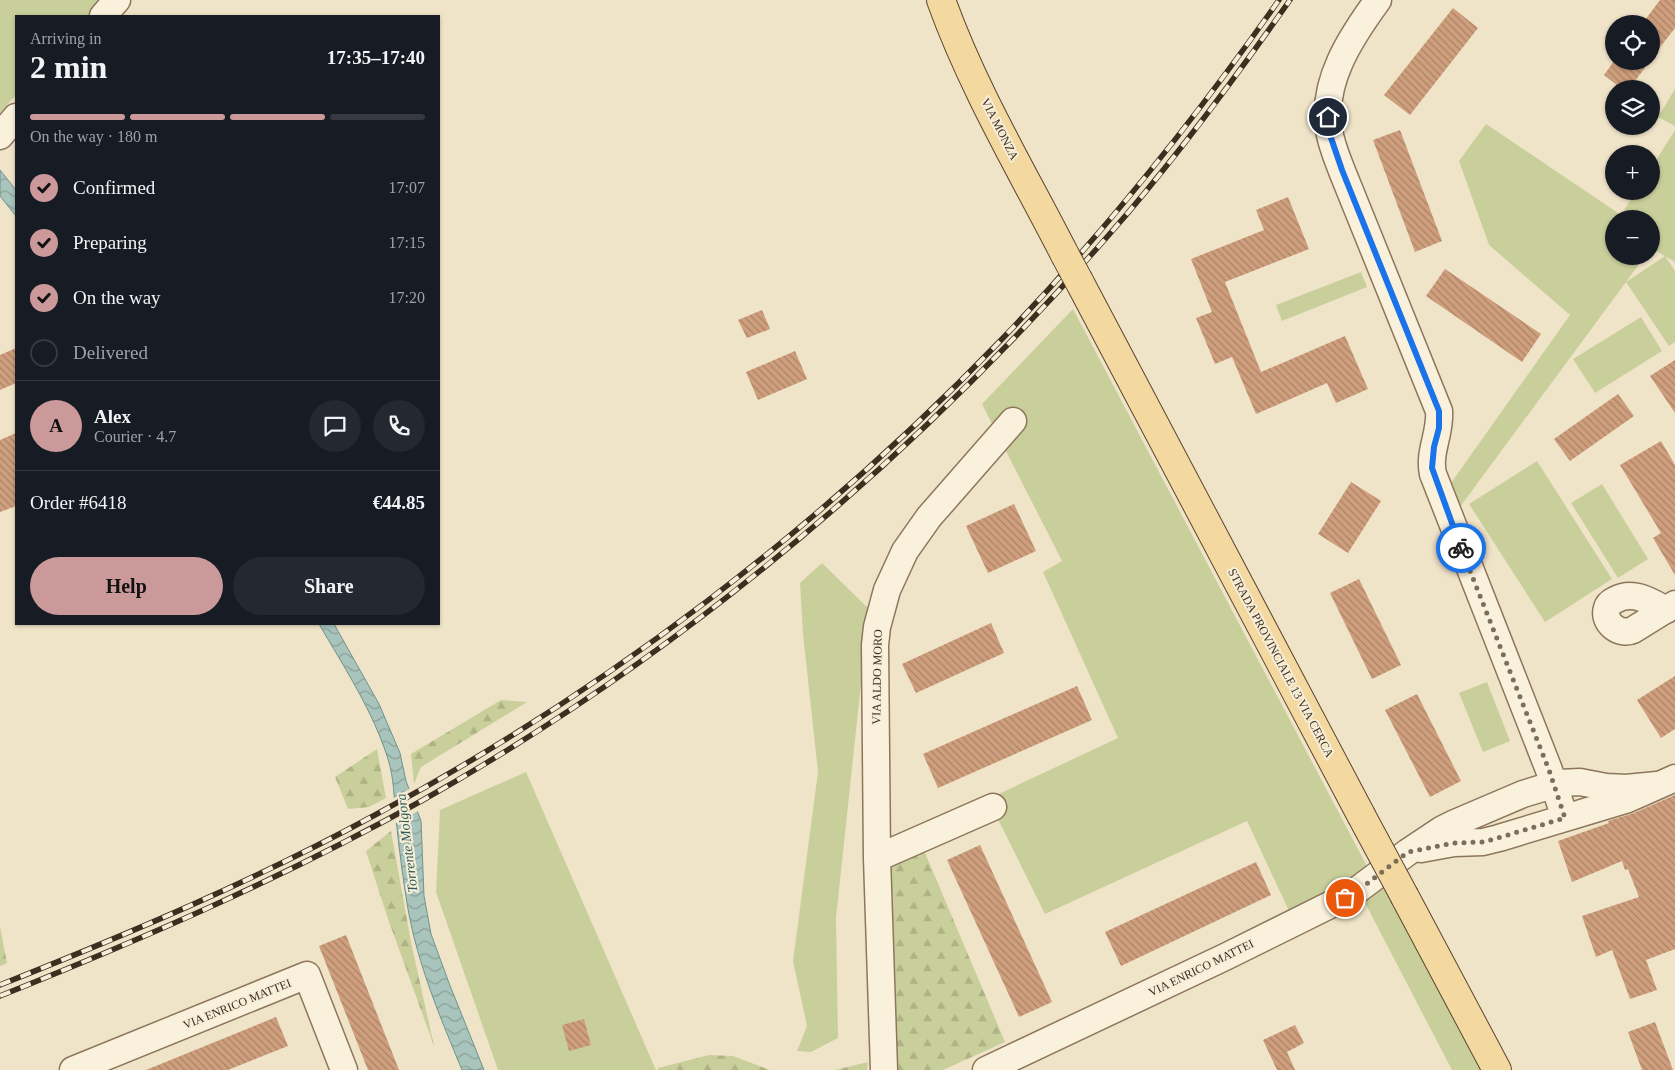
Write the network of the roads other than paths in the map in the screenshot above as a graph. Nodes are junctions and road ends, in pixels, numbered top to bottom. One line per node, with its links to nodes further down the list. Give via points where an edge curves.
1 (116, 0): 4 (street)
2 (941, 0): 5 (main road, VIA MONZA, via 975,81)
3 (1378, 0): 7 (street, via 1346,48 1334,79 1328,109 1329,132 1439,411 1432,462 1434,474)
4 (104, 15)
5 (1066, 255): 19 (main road, STRADA PROVINCIALE 13 VIA CERCA, bridge)
6 (1013, 421): 14 (street, VIA ALDO MORO, via 920,529 905,551 887,590 875,645)
7 (1540, 747): 9 (street); 10 (street, via 1559,763)
8 (1666, 782): 10 (street, via 1638,788); 12 (street, via 1635,796)
9 (1554, 784): 10 (street, VIA ENRICO MATTEI, via 1580,782); 12 (street); 13 (street, VIA ENRICO MATTEI, via 1455,823)
10 (1611, 788)
11 (993, 807): 14 (street)
12 (1565, 818): 13 (street, via 1484,842 1454,843)
13 (1408, 852): 18 (street, VIA ENRICO MATTEI, via 1352,894)
14 (877, 858): 17 (street, VIA ALDO MORO)
15 (73, 1070): 16 (street, VIA ENRICO MATTEI, via 307,975)
16 (344, 1070)
17 (884, 1070)
18 (986, 1070)
19 (1497, 1070)

